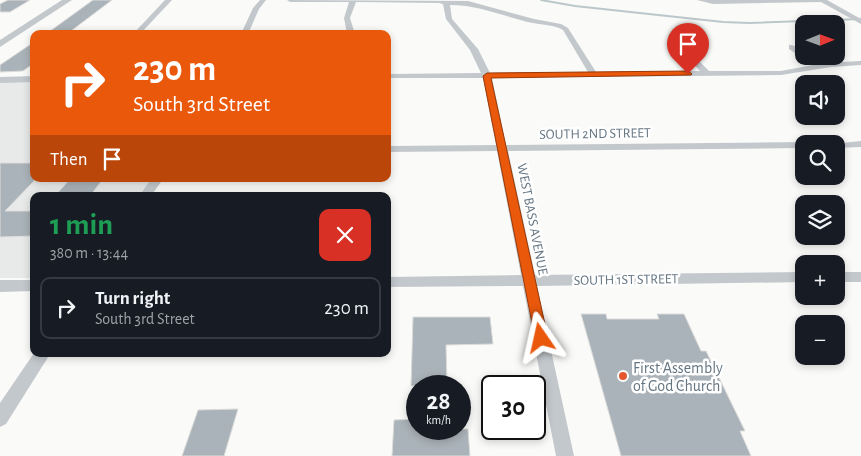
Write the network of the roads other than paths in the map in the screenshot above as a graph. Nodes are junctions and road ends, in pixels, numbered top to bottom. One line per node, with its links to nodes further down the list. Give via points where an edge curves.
1 (68, 0): 15 (street)
2 (170, 0): 11 (street)
3 (263, 0): 12 (street)
4 (290, 0): 7 (street)
5 (700, 0): 9 (street)
6 (822, 0): 9 (street); 10 (street)
7 (352, 1): 8 (street); 13 (street, via 347,18)
8 (446, 1): 21 (street, via 468,3 559,25 566,29); 24 (street, WEST BASS AVENUE, via 449,19 474,49)
9 (712, 1)
10 (860, 22)
11 (140, 30)
12 (246, 30)
13 (350, 30)
14 (672, 36): 22 (street)
15 (0, 44)
16 (792, 47): 17 (street)
17 (795, 49)
18 (845, 62): 19 (street)
19 (861, 63)
20 (819, 65): 22 (street, via 781,73)
21 (592, 74): 22 (street); 24 (street)
22 (707, 74)
23 (391, 76): 24 (street)
24 (487, 76): 30 (street, WEST BASS AVENUE)
25 (30, 79): 26 (street)
26 (0, 80)
27 (861, 144): 29 (street)
28 (795, 145): 30 (street, SOUTH 2ND STREET)
29 (845, 145)
30 (503, 148): 31 (street, SOUTH 2ND STREET); 35 (street, WEST BASS AVENUE)
31 (391, 149)
32 (795, 277): 35 (street, SOUTH 1ST STREET)
33 (845, 277): 34 (street)
34 (861, 277)
35 (530, 281): 36 (street, SOUTH 1ST STREET); 41 (street, WEST BASS AVENUE)
36 (391, 282)
37 (0, 286): 38 (street)
38 (30, 286)
39 (40, 357): 40 (street)
40 (0, 418)
41 (565, 456)

